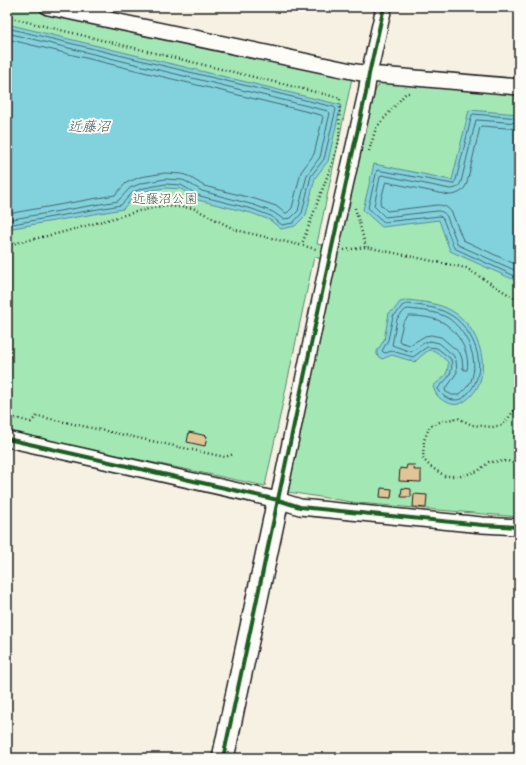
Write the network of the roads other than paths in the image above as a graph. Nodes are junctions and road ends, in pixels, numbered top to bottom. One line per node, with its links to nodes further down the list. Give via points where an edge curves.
1 (48, 7): 3 (street)
2 (384, 7): 3 (street)
3 (369, 74): 4 (street); 6 (street)
4 (519, 86)
5 (7, 439): 6 (street)
6 (278, 500): 7 (street, via 300,507); 8 (street)
7 (519, 527)
8 (223, 758)

